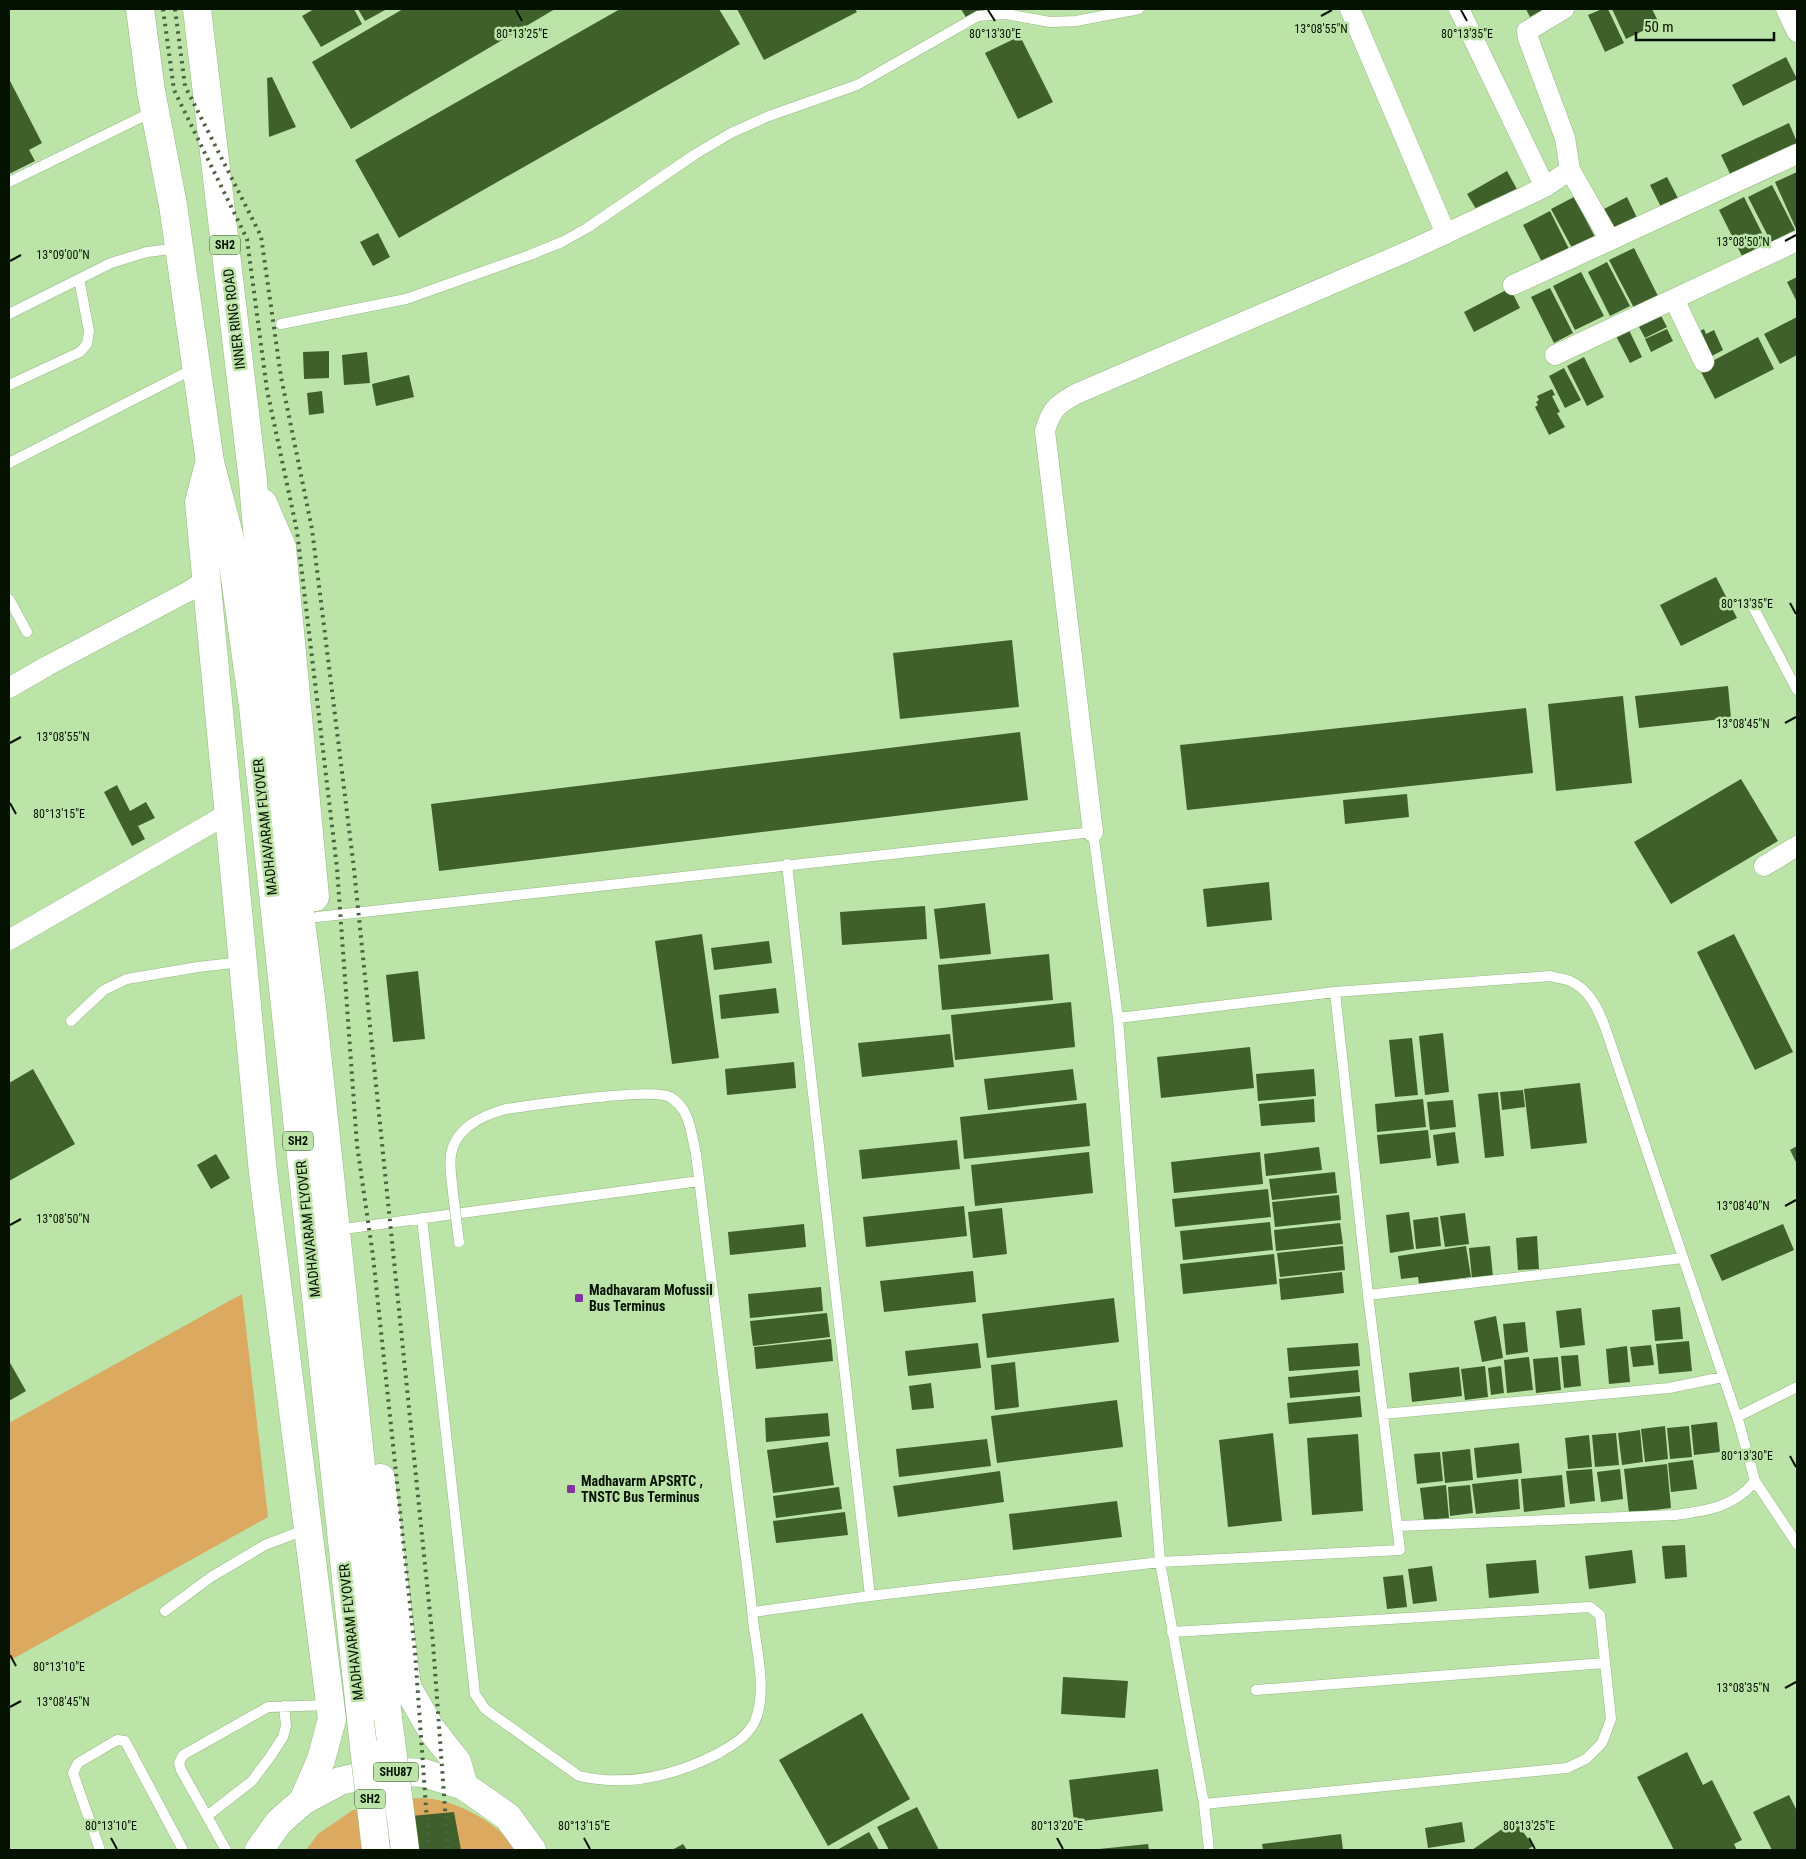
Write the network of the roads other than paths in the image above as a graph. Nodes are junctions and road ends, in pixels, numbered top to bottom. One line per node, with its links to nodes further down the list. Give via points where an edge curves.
1 (140, 9): 9 (main road, SH2)
2 (197, 9): 29 (main road, INNER RING ROAD / SH2)
3 (1139, 9): 22 (lane, via 1076,21 1050,22 1006,14 978,16 857,85 731,133 562,242 406,299)
4 (1350, 9): 14 (street)
5 (1459, 9): 13 (street)
6 (1564, 9): 11 (street, via 1527,31 1565,138)
7 (1786, 9): 8 (street)
8 (1797, 32)
9 (154, 110): 12 (lane); 17 (main road, SH2)
10 (1797, 154): 15 (street)
11 (1570, 170): 13 (street); 15 (street)
12 (9, 182)
13 (1546, 187): 14 (street)
14 (1446, 234): 37 (street, via 1076,394 1060,403 1050,414 1045,431)
15 (1610, 240): 19 (street)
16 (1797, 241): 20 (street)
17 (179, 248): 18 (lane, via 130,256); 25 (main road, SH2)
18 (79, 278): 21 (lane); 26 (lane, via 89,331 87,344 80,352)
19 (1514, 285)
20 (1674, 299): 23 (street); 24 (street)
21 (9, 314)
22 (281, 324)
23 (1555, 355)
24 (1704, 362)
25 (196, 367): 27 (main road, SH2); 28 (lane)
26 (9, 385)
27 (210, 462): 30 (main road, via 199,502); 78 (main road, MADHAVARAM FLYOVER / SH2, bridge, via 229,535 252,706)
28 (9, 463)
29 (253, 481): 41 (main road, via 282,547); 79 (main road, MADHAVARAM FLYOVER / SH2, bridge, via 270,685 311,998)
30 (207, 579): 34 (street); 36 (main road)
31 (9, 599): 33 (lane)
32 (1752, 605): 35 (lane)
33 (26, 632)
34 (9, 688)
35 (1797, 690)
36 (228, 813): 42 (street); 43 (main road)
37 (1093, 832): 39 (lane); 45 (lane)
38 (1797, 846): 40 (street)
39 (787, 864): 41 (lane); 62 (lane)
40 (1764, 866)
41 (317, 917): 49 (main road)
42 (9, 940)
43 (243, 962): 46 (lane, via 127,979 104,990); 59 (main road, via 263,1173)
44 (1335, 992): 45 (lane); 51 (lane, via 1550,976 1569,980 1586,991 1606,1027); 52 (lane)
45 (1118, 1018): 61 (lane)
46 (71, 1021)
47 (699, 1181): 48 (lane); 50 (lane, bridge, via 686,1115 670,1096 650,1093 506,1108 491,1112 464,1129 456,1139 450,1168); 64 (lane)
48 (422, 1218): 49 (lane); 64 (lane, via 472,1684 480,1704 579,1776 624,1780 670,1774 730,1747 746,1735 755,1722 760,1689)
49 (350, 1228): 70 (main road, via 407,1687 431,1729 457,1762)
50 (460, 1242)
51 (1683, 1258): 52 (lane); 53 (lane)
52 (1368, 1295): 55 (lane)
53 (1723, 1377): 55 (lane, via 1669,1388); 56 (lane)
54 (1797, 1387): 56 (lane)
55 (1383, 1414): 58 (lane)
56 (1737, 1417): 57 (lane)
57 (1755, 1482): 58 (lane, via 1735,1500 1675,1515); 60 (lane)
58 (1397, 1526): 61 (lane, via 1400,1550)
59 (308, 1529): 63 (lane, via 265,1545 211,1577); 68 (main road)
60 (1797, 1544)
61 (1160, 1562): 62 (lane); 65 (lane)
62 (870, 1596): 64 (lane)
63 (165, 1611)
64 (753, 1612)
65 (1172, 1632): 66 (lane, via 1590,1607 1600,1615); 72 (lane)
66 (1605, 1663): 67 (lane); 72 (lane, via 1611,1718 1602,1743 1586,1759 1567,1768)
67 (1256, 1690)
68 (330, 1705): 69 (lane); 71 (main road, via 332,1719 322,1760)
69 (284, 1706): 73 (lane, via 286,1726 283,1737 270,1757 252,1781); 73 (lane, via 268,1707 183,1756 179,1763 181,1770)
70 (464, 1786): 71 (main road, SHU87, via 424,1773 382,1771 340,1781); 80 (main road, SHU87, via 508,1817)
71 (303, 1801): 74 (main road, SHU87, via 279,1822)
72 (1204, 1804): 81 (lane)
73 (207, 1816): 77 (lane)
74 (258, 1849)
75 (100, 1850): 76 (lane, via 73,1773 78,1763 117,1740 125,1741)
76 (183, 1850)
77 (226, 1850)
78 (376, 1850)
79 (404, 1850)
80 (532, 1850)
81 (1209, 1850)

